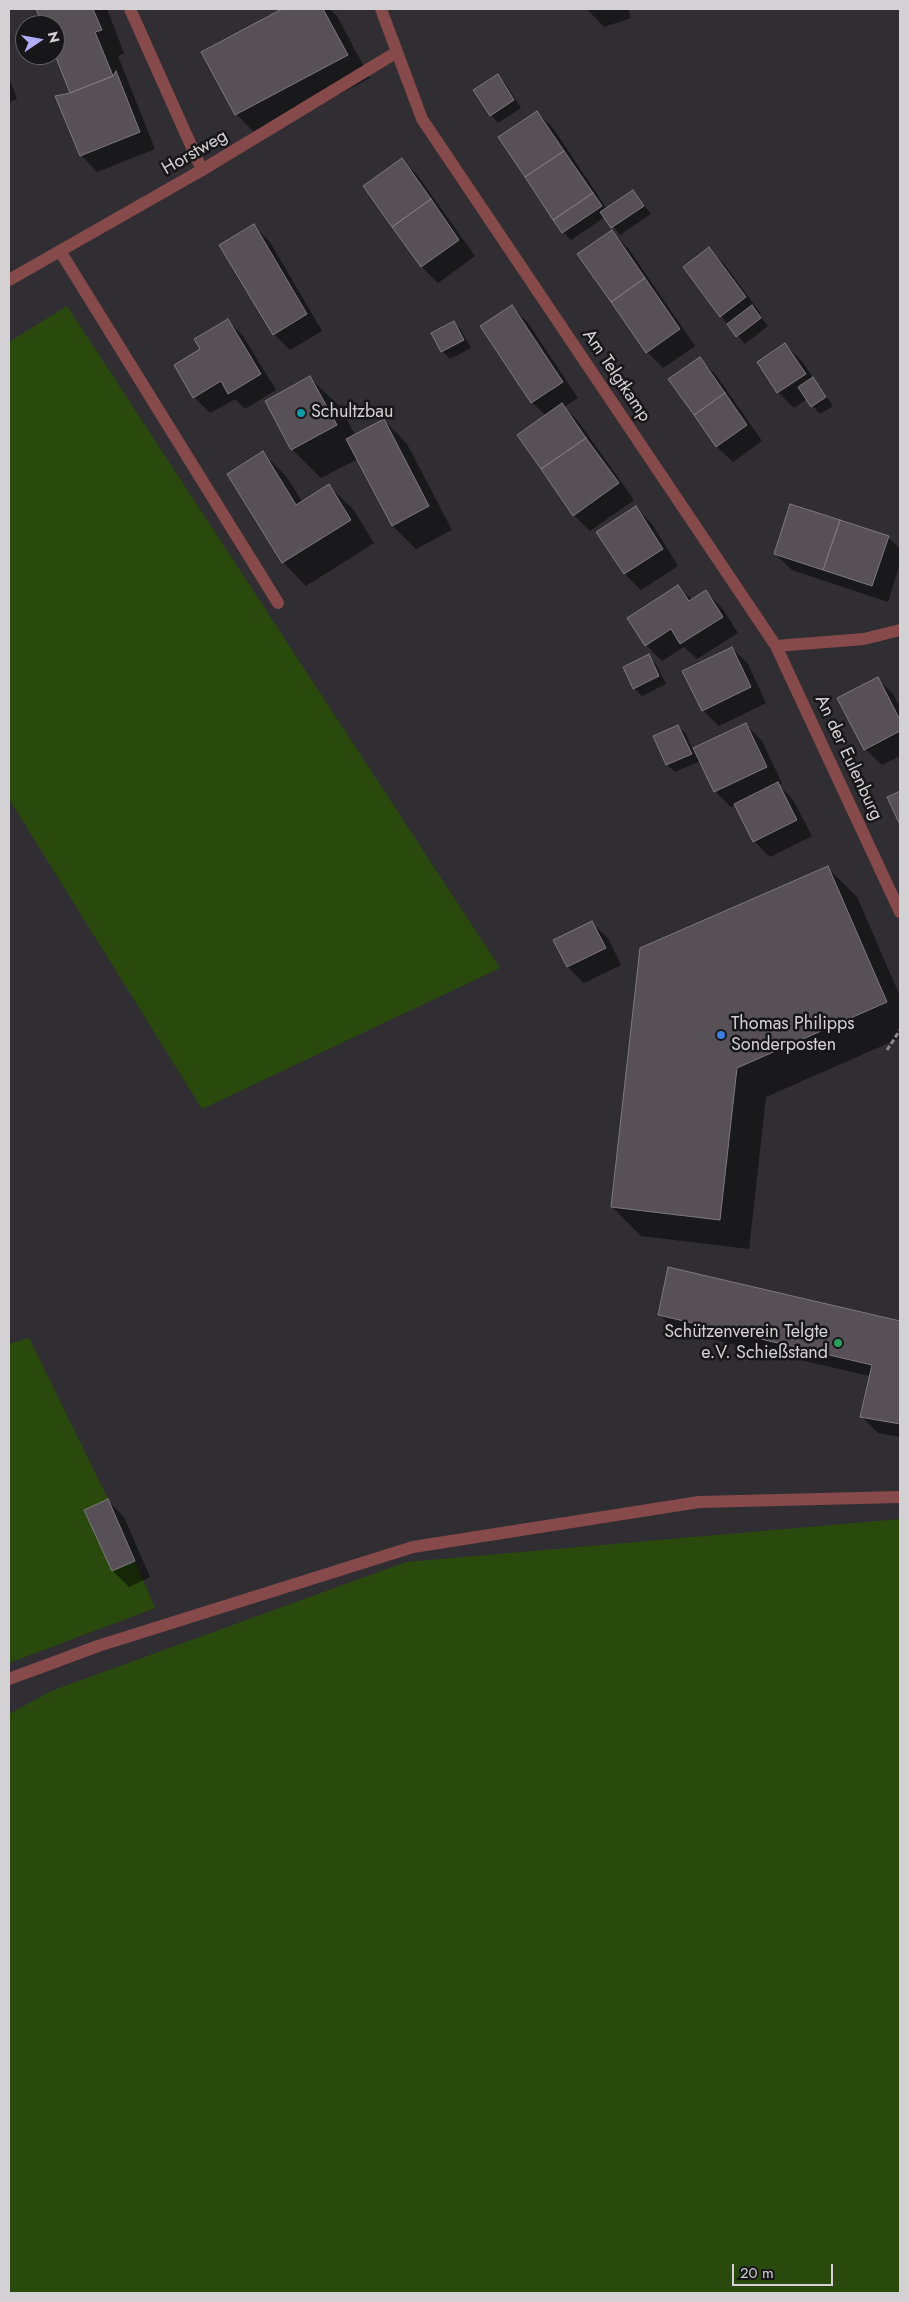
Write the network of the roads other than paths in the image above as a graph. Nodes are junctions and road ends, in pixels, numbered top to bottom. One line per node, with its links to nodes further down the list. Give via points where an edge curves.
1 (130, 9): 4 (street)
2 (381, 9): 3 (street, Am Telgtkamp)
3 (397, 52): 4 (street, Horstweg); 9 (street, Am Telgtkamp, via 422,119)
4 (202, 170): 5 (street, Horstweg)
5 (60, 251): 6 (street, Horstweg); 7 (street)
6 (9, 280)
7 (278, 603)
8 (900, 630): 9 (street, via 864,639)
9 (776, 646): 10 (street, An der Eulenburg)
10 (900, 912)
11 (900, 1498): 12 (street, via 699,1502 413,1547 98,1646)
12 (9, 1679)

